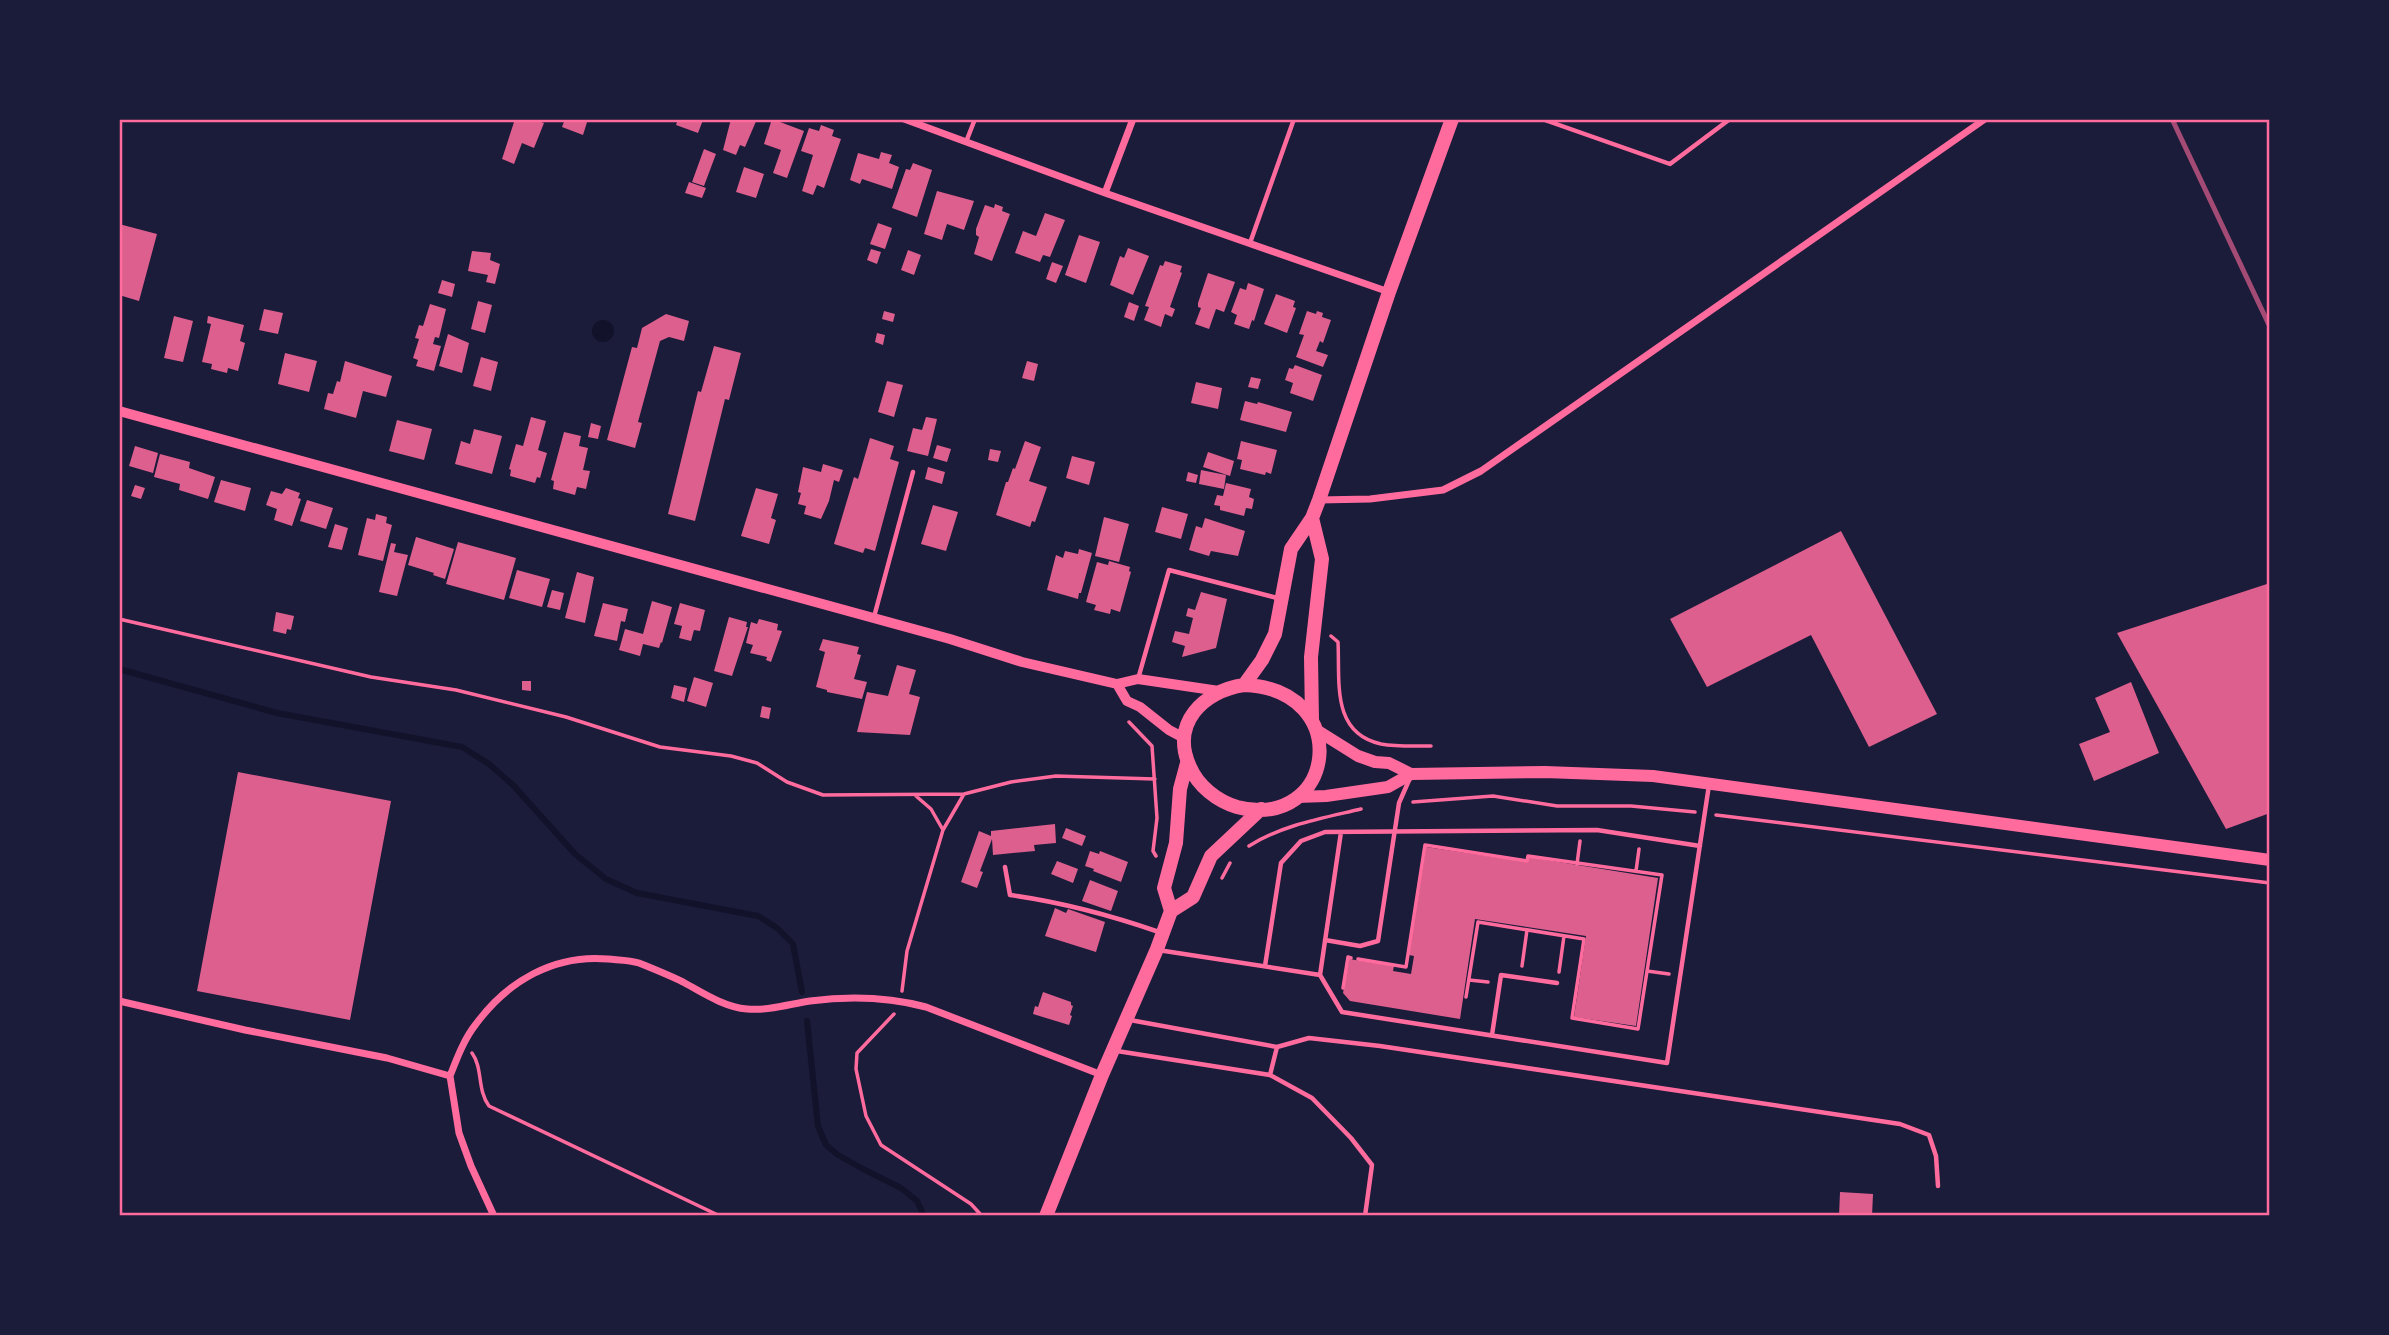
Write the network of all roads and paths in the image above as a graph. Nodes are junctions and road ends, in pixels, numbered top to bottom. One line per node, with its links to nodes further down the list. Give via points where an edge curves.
1 (904, 119): 9 (street)
2 (975, 119): 9 (lane)
3 (1133, 119): 10 (street)
4 (1294, 119): 11 (lane)
5 (1452, 119): 12 (main road)
6 (1542, 119): 7 (lane, via 1670,164)
7 (1730, 119)
8 (1985, 119): 15 (street, via 1481,471 1443,490)
9 (966, 142): 10 (street)
10 (1105, 193): 11 (street)
11 (1250, 244): 12 (street)
12 (1389, 292): 15 (main road)
13 (119, 411): 18 (street)
14 (913, 472): 18 (lane)
15 (1319, 500): 16 (main road)
16 (1312, 518): 17 (main road, via 1291,549); 26 (main road, via 1322,559 1311,657)
17 (1282, 599): 21 (lane, via 1169,570); 23 (main road, via 1275,634)
18 (874, 618): 22 (street)
19 (119, 619): 34 (path, via 370,677 456,690 566,717 660,747 731,756 823,794)
20 (1338, 642): 28 (path, via 1341,708 1348,724 1380,744)
21 (1138, 679): 22 (street); 24 (street)
22 (1117, 684): 27 (street, via 1128,701)
23 (1244, 685): 24 (main road); 26 (main road, via 1283,693)
24 (1219, 691): 27 (main road, via 1198,706)
25 (1129, 722): 31 (path, via 1152,746)
26 (1315, 726): 30 (main road, via 1358,756); 35 (main road, via 1321,756 1318,768)
27 (1184, 738): 29 (main road)
28 (1432, 746)
29 (1187, 762): 37 (main road, via 1200,784 1222,801); 51 (main road, via 1176,843 1164,888)
30 (1412, 774): 32 (main road, via 1545,772 1653,776); 35 (main road, via 1388,787); 36 (lane)
31 (1155, 779): 33 (path, via 1055,776); 45 (path)
32 (1710, 784): 38 (lane); 46 (main road)
33 (964, 794): 34 (path); 39 (path)
34 (915, 795): 39 (path)
35 (1297, 797): 37 (main road)
36 (1399, 803): 38 (path, via 1493,796 1557,806); 42 (lane)
37 (1261, 809): 51 (main road, via 1210,856 1193,897)
38 (1705, 813): 44 (lane); 50 (path)
39 (943, 830): 65 (path, via 907,951)
40 (1581, 830): 42 (lane); 43 (lane); 47 (path)
41 (1341, 832): 42 (lane); 55 (lane); 57 (lane, via 1325,832 1301,841 1281,863)
42 (1395, 832): 55 (lane, via 1378,941 1360,946)
43 (1641, 837): 44 (lane); 49 (path)
44 (1700, 846): 60 (lane)
45 (1153, 851)
46 (2270, 859)
47 (1577, 864): 49 (path); 66 (path, via 1425,845 1406,967 1348,957)
48 (1005, 867): 53 (lane, via 1010,895 1051,901)
49 (1636, 871): 58 (path, via 1662,875)
50 (2270, 883)
51 (1171, 911): 53 (main road)
52 (1527, 930): 54 (path); 61 (path); 62 (path, via 1478,922)
53 (1163, 934): 56 (main road)
54 (1564, 936): 58 (path, via 1584,939 1572,1018 1638,1029); 63 (path)
55 (1325, 940): 59 (lane)
56 (1157, 949): 57 (lane); 70 (main road)
57 (1265, 966): 59 (lane)
58 (1647, 971): 60 (path)
59 (1320, 975): 71 (lane, via 1342,1012)
60 (1680, 976): 71 (lane, via 1667,1063)
61 (1520, 978): 63 (lane); 64 (lane, via 1501,975)
62 (1469, 980): 64 (path); 67 (path)
63 (1557, 983)
64 (1500, 984): 71 (lane)
65 (902, 992)
66 (1342, 993)
67 (1466, 997)
68 (119, 1001): 77 (street, via 387,1058)
69 (896, 1011): 81 (path, via 857,1053 866,1116 881,1145)
70 (1126, 1019): 72 (lane); 73 (main road)
71 (1492, 1035)
72 (1277, 1047): 76 (lane); 78 (lane, via 1309,1038 1380,1046 1900,1124 1929,1135)
73 (1112, 1050): 75 (main road); 76 (lane)
74 (471, 1052): 80 (path, via 489,1106)
75 (1102, 1075): 77 (street, via 900,1000 825,999 746,1009 636,962 590,958 542,968 509,989 476,1023); 82 (main road)
76 (1270, 1075): 83 (lane, via 1312,1098 1372,1165)
77 (450, 1076): 79 (street, via 459,1133)
78 (1938, 1186)
79 (492, 1215)
80 (720, 1216)
81 (982, 1216)
82 (1046, 1216)
83 (1365, 1216)

